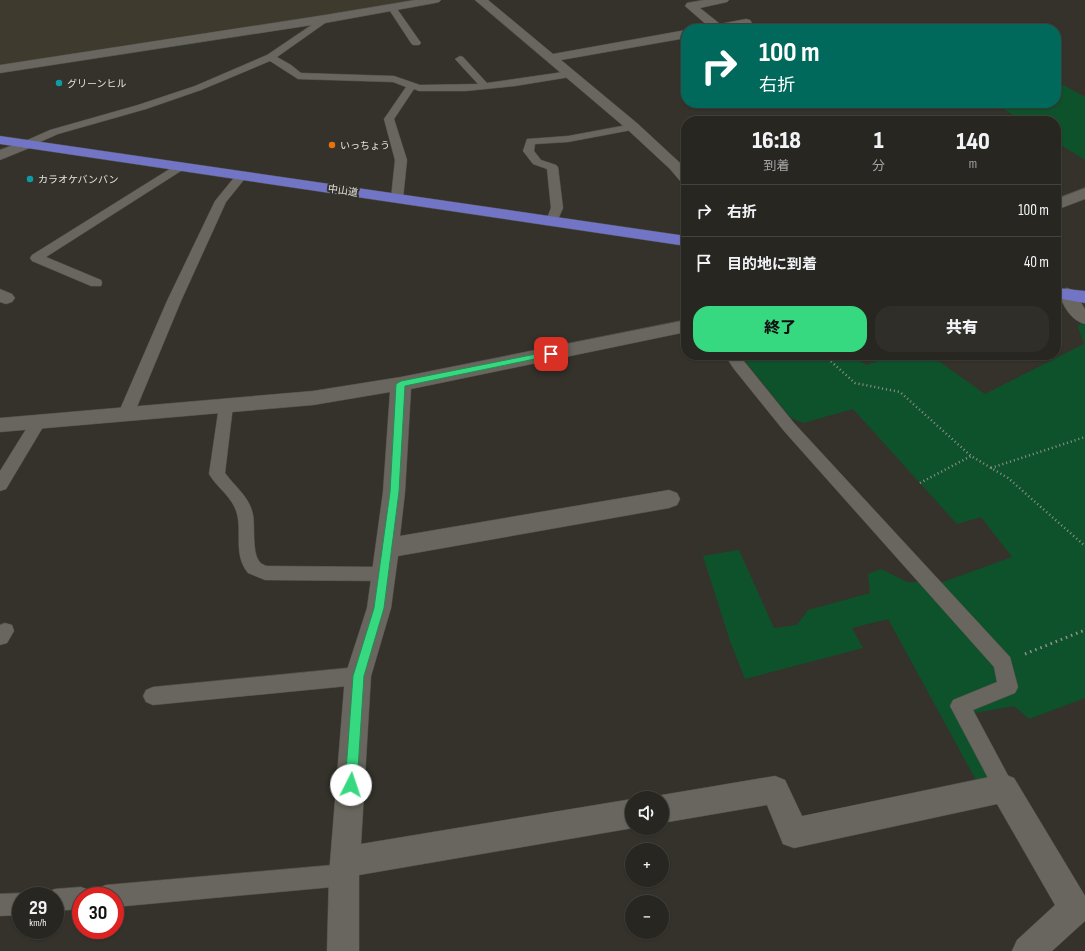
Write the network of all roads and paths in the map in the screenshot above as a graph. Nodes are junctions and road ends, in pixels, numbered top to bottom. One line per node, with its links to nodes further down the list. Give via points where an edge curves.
1 (435, 0): 4 (street)
2 (481, 0): 13 (street)
3 (723, 0): 7 (street, via 691,6)
4 (392, 8): 5 (street); 10 (lane)
5 (325, 19): 11 (lane); 16 (street)
6 (746, 23): 8 (street)
7 (709, 24)
8 (741, 24)
9 (681, 35): 13 (street)
10 (416, 43)
11 (270, 57): 18 (lane, via 298,76 394,79); 22 (lane, via 198,88 54,132)
12 (472, 57): 14 (lane)
13 (552, 58): 17 (street)
14 (460, 59): 15 (lane); 19 (lane)
15 (448, 62)
16 (0, 69)
17 (570, 74): 19 (lane); 20 (street)
18 (411, 86): 19 (lane); 28 (lane, via 389,119 401,160)
19 (485, 86)
20 (633, 127): 24 (street); 30 (lane, via 568,138 531,141 528,151 537,162 552,168 557,208)
21 (0, 140): 22 (highway, 中山道)
22 (27, 144): 23 (street); 25 (highway, 中山道)
23 (0, 155)
24 (680, 165)
25 (180, 167): 26 (highway, 中山道); 32 (lane, via 36,258)
26 (241, 176): 28 (highway, 中山道); 41 (lane, via 221,202 174,301)
27 (1085, 193): 29 (street)
28 (396, 198): 30 (highway, 中山道)
29 (1061, 203)
30 (552, 221): 31 (highway, 中山道)
31 (681, 240)
32 (96, 283)
33 (1061, 293): 34 (highway); 35 (street)
34 (1085, 297)
35 (1085, 318)
36 (681, 327): 39 (street)
37 (735, 360): 54 (lane, via 789,427)
38 (829, 360): 45 (path, via 855,383 900,392)
39 (401, 384): 40 (street, via 313,398); 51 (street, via 394,492)
40 (226, 406): 41 (street); 52 (lane, via 218,474 223,484 243,506 248,562 253,568 265,573)
41 (126, 414): 42 (street)
42 (38, 422): 43 (street); 48 (lane)
43 (0, 425)
44 (1085, 437): 46 (path)
45 (970, 456): 46 (path); 47 (path)
46 (991, 468): 50 (path, via 1008,478)
47 (920, 482)
48 (0, 485)
49 (669, 499): 51 (street)
50 (1085, 546)
51 (387, 548): 52 (street)
52 (384, 574): 55 (street, via 379,608)
53 (1084, 632): 54 (path)
54 (1003, 664): 57 (lane, via 1008,687 960,706)
55 (358, 676): 56 (lane); 60 (street)
56 (153, 696)
57 (1004, 788): 58 (street, via 794,833 775,790); 64 (street)
58 (669, 808)
59 (625, 815): 60 (street)
60 (345, 869): 61 (lane); 65 (street)
61 (124, 894)
62 (12, 904): 63 (lane)
63 (0, 905)
64 (1080, 916): 66 (street)
65 (343, 951)
66 (1028, 951)

